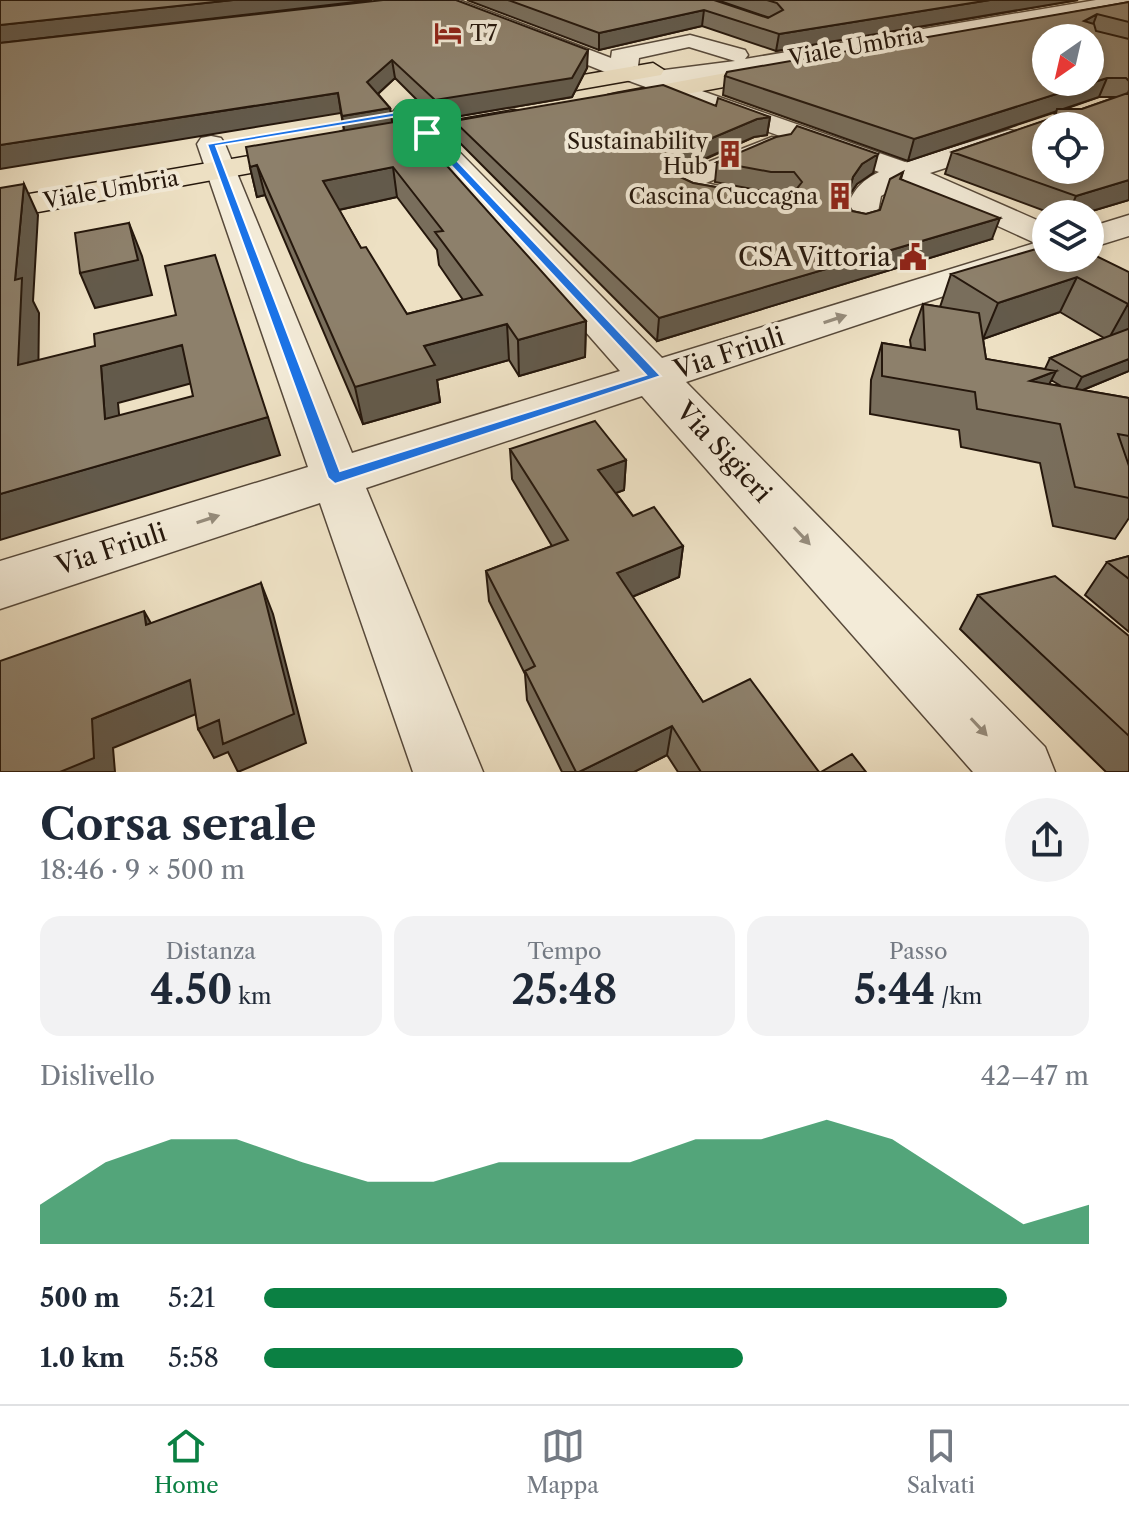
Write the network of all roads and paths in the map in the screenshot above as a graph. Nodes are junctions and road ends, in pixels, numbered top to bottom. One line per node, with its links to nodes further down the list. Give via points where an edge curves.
1 (1068, 0): 4 (main road, Viale Umbria)
2 (1128, 0): 6 (street, Viale Umbria)
3 (438, 1): 12 (street)
4 (988, 9): 6 (street); 9 (main road, Viale Umbria)
5 (1129, 9): 6 (main road, Viale Umbria)
6 (1030, 21): 8 (street); 13 (main road, Viale Umbria)
7 (678, 22): 9 (street)
8 (1040, 24)
9 (763, 51): 11 (main road, Viale Umbria)
10 (693, 53): 11 (street, via 644,61 620,56 690,41)
11 (737, 55): 12 (main road, Viale Umbria)
12 (632, 74): 13 (street); 14 (main road, Viale Umbria)
13 (678, 83): 15 (main road, Viale Umbria); 21 (street)
14 (497, 97)
15 (423, 117): 16 (main road, Viale Umbria); 20 (main road, Viale Umbria); 29 (street, Via Sigieri)
16 (346, 122)
17 (1032, 131): 21 (street)
18 (777, 144): 22 (street, via 680,184)
19 (181, 149): 20 (main road, Viale Umbria)
20 (225, 151): 23 (main road, Viale Umbria); 30 (street)
21 (905, 173): 24 (street, via 869,190); 26 (street)
22 (765, 204)
23 (0, 209)
24 (860, 222)
25 (1129, 225): 27 (street)
26 (1032, 230)
27 (1104, 233)
28 (1032, 255): 29 (street, Via Friuli, one-way to 28)
29 (654, 376): 30 (street, Via Friuli); 33 (street, Via Sigieri, one-way to 33)
30 (335, 478): 31 (street, Via Friuli, one-way to 30); 32 (street)
31 (0, 585)
32 (448, 772)
33 (1020, 772)

